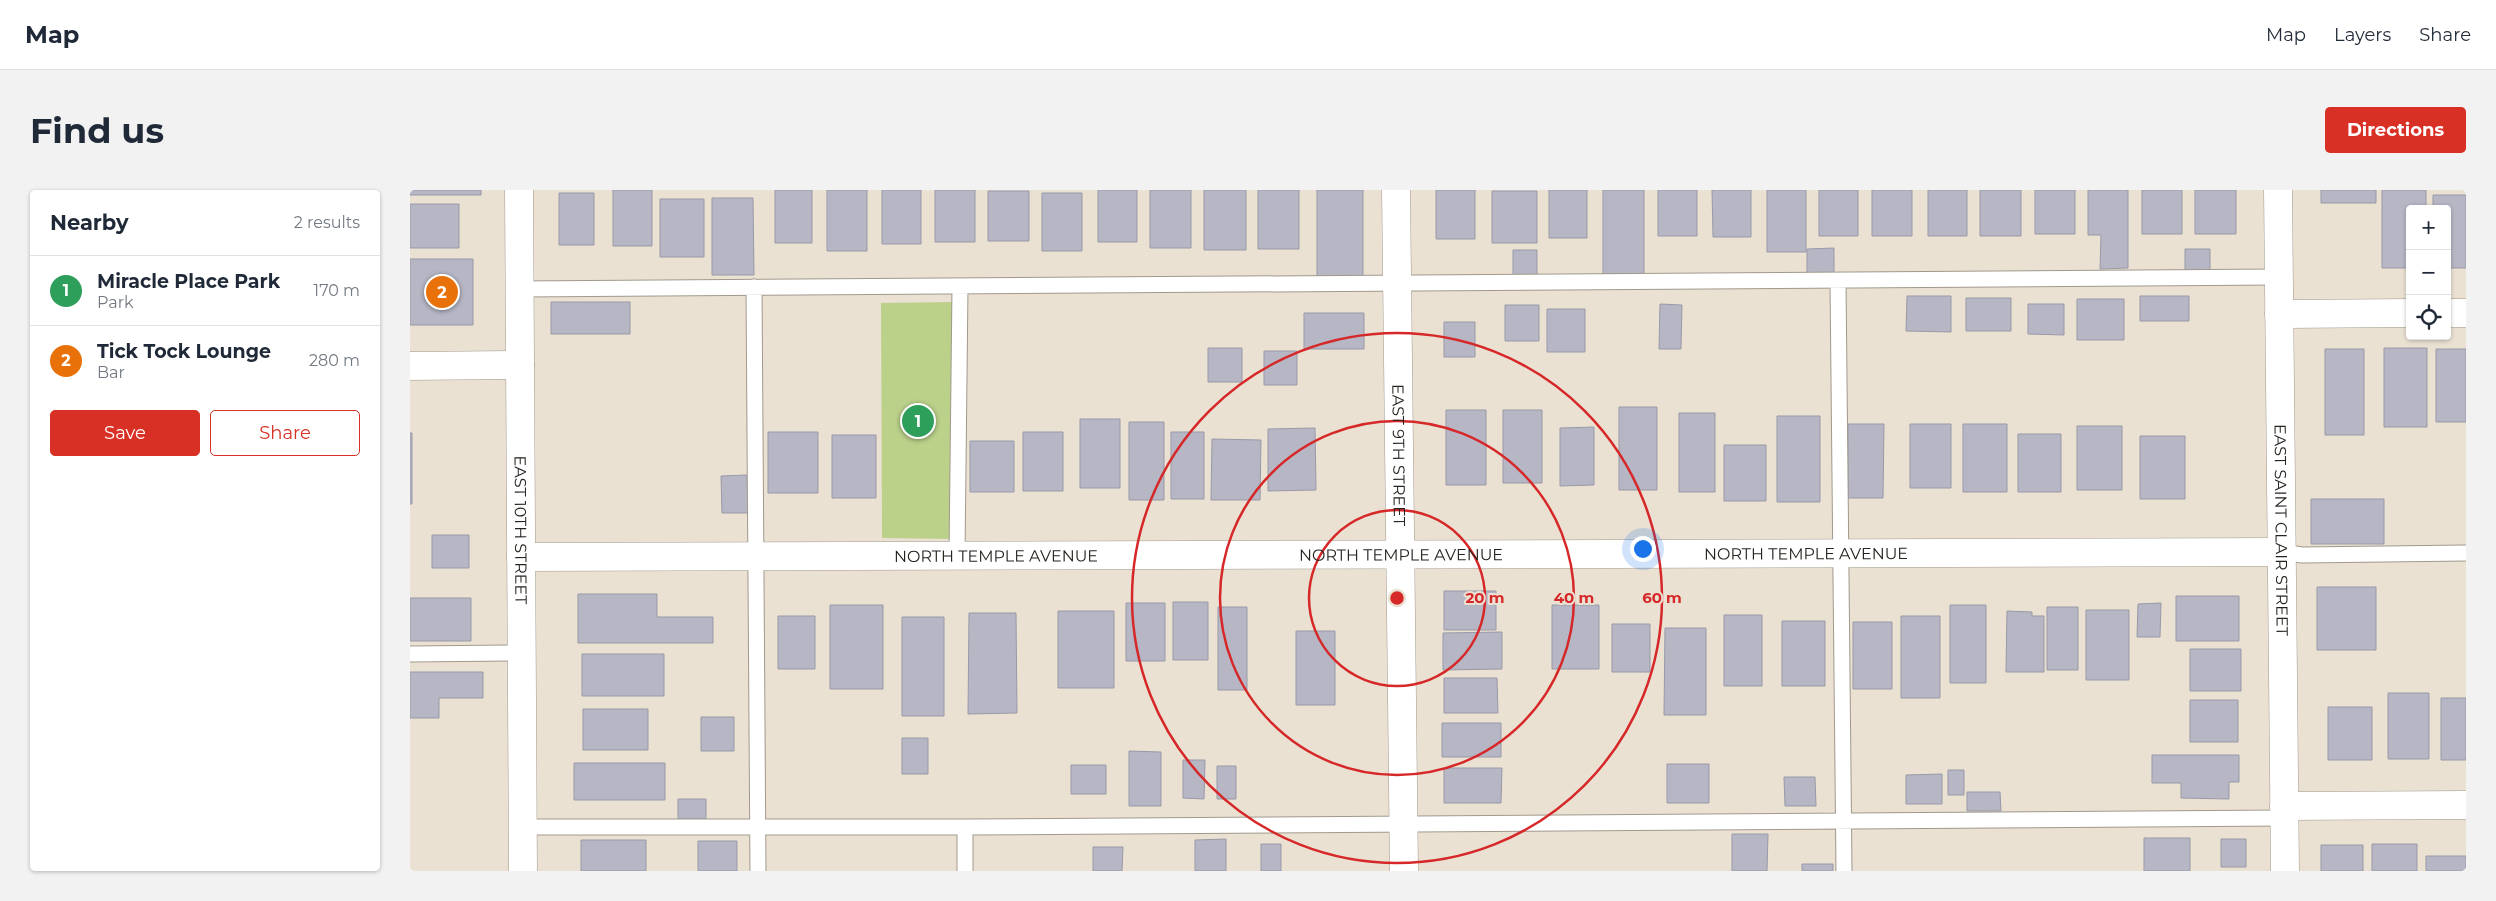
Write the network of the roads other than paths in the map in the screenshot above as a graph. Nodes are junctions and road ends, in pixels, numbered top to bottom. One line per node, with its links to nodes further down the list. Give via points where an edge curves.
1 (519, 190): 9 (street, EAST 10TH STREET)
2 (1396, 190): 6 (street, EAST 9TH STREET)
3 (2278, 190): 4 (street, EAST SAINT CLAIR STREET)
4 (2278, 278): 5 (lane); 13 (street, EAST SAINT CLAIR STREET)
5 (1838, 280): 6 (lane); 18 (lane)
6 (1398, 284): 8 (lane); 19 (street, EAST 9TH STREET)
7 (754, 287): 8 (lane); 9 (lane); 21 (lane)
8 (960, 287): 22 (lane)
9 (520, 289): 14 (street, EAST 10TH STREET)
10 (2406, 313): 13 (street)
11 (2451, 313): 12 (street)
12 (2466, 313)
13 (2279, 314): 16 (street, EAST SAINT CLAIR STREET)
14 (520, 365): 15 (street); 20 (street, EAST 10TH STREET)
15 (410, 366)
16 (2282, 552): 17 (lane, via 2302,555); 18 (street, NORTH TEMPLE AVENUE); 26 (street, EAST SAINT CLAIR STREET)
17 (2466, 553)
18 (1840, 554): 19 (street, NORTH TEMPLE AVENUE); 27 (lane)
19 (1400, 555): 22 (street, NORTH TEMPLE AVENUE); 28 (street, EAST 9TH STREET)
20 (521, 556): 21 (street, NORTH TEMPLE AVENUE); 23 (street, EAST 10TH STREET)
21 (757, 556): 22 (street, NORTH TEMPLE AVENUE); 30 (lane)
22 (957, 556)
23 (522, 653): 24 (lane); 29 (street, EAST 10TH STREET)
24 (410, 654)
25 (2466, 805): 26 (street)
26 (2284, 812): 27 (lane); 37 (street, EAST SAINT CLAIR STREET)
27 (1843, 821): 28 (lane); 36 (lane)
28 (1404, 824): 31 (lane); 35 (street, EAST 9TH STREET)
29 (522, 826): 30 (lane); 32 (street, EAST 10TH STREET)
30 (758, 826): 31 (lane); 33 (lane)
31 (965, 826): 34 (lane)
32 (523, 871)
33 (758, 871)
34 (965, 871)
35 (1404, 871)
36 (1844, 871)
37 (2285, 871)

